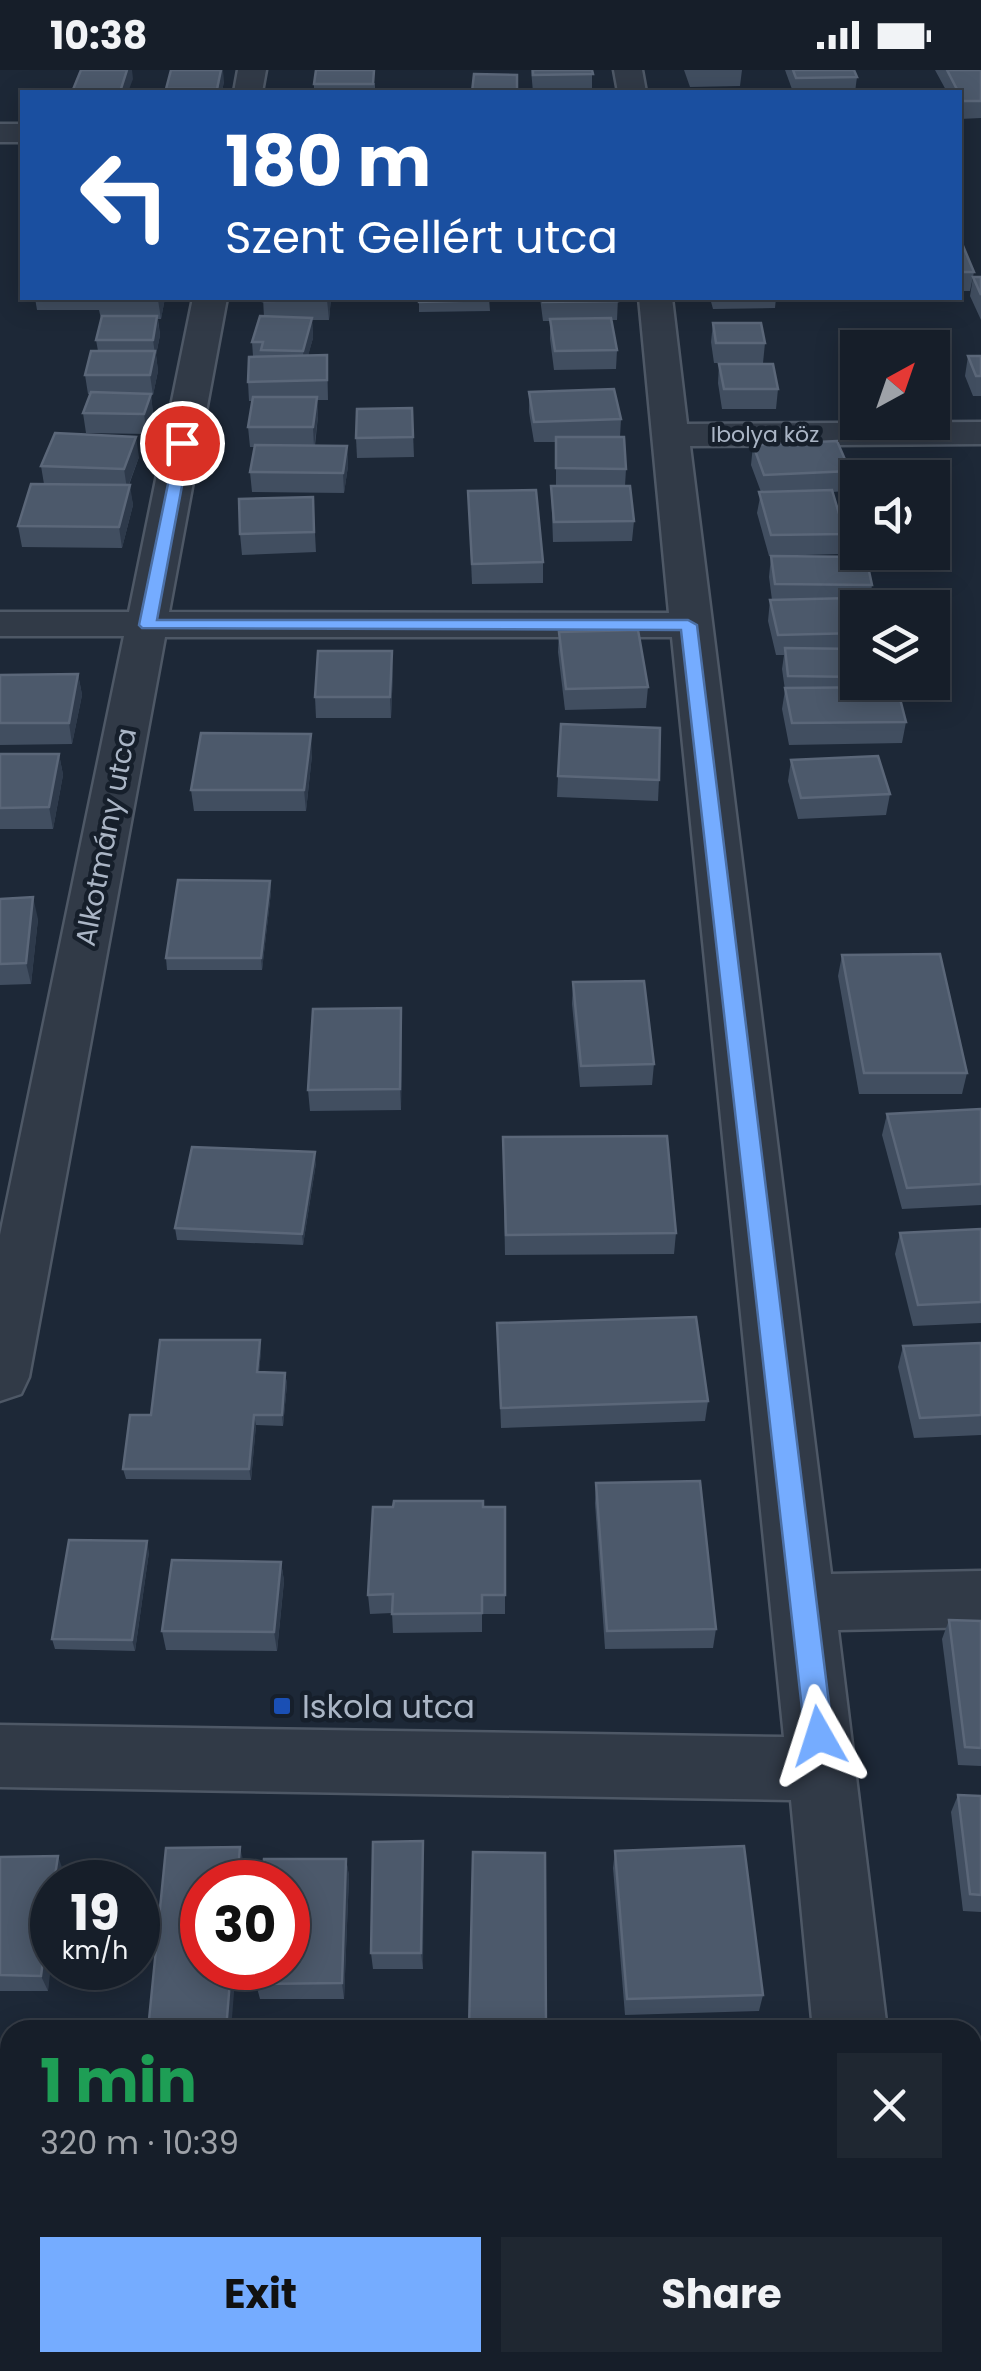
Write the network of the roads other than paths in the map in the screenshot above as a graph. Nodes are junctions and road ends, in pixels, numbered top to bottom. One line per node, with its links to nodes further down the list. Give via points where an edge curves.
1 (210, 300): 6 (street, Alkotmány utca)
2 (656, 300): 4 (street)
3 (981, 433): 4 (street, Ibolya köz)
4 (670, 435): 7 (street)
5 (0, 624): 6 (street)
6 (148, 625): 7 (street); 8 (street, Alkotmány utca)
7 (688, 625): 10 (street)
8 (0, 1377)
9 (981, 1600): 10 (street)
10 (805, 1603): 12 (street)
11 (0, 1756): 12 (street)
12 (822, 1769): 13 (street)
13 (849, 2020)

